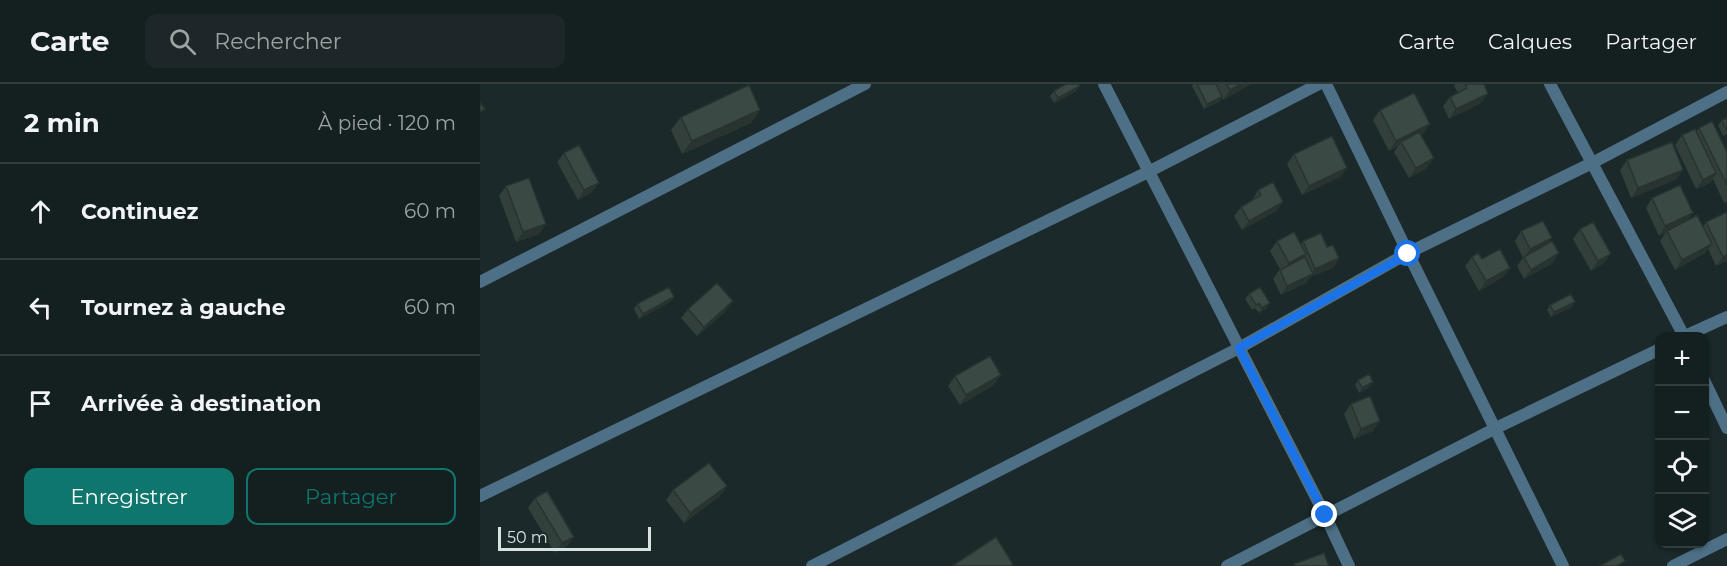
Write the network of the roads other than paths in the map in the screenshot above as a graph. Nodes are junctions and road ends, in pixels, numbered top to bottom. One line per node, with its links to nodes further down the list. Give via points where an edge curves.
1 (865, 84): 10 (street)
2 (1104, 84): 8 (street)
3 (1319, 84): 8 (street)
4 (1326, 84): 9 (street)
5 (1550, 84): 7 (street)
6 (1727, 92): 7 (street)
7 (1592, 163): 9 (street); 12 (street)
8 (1148, 172): 14 (street); 19 (street)
9 (1408, 254): 14 (street); 17 (street)
10 (480, 282)
11 (1727, 317): 13 (street)
12 (1683, 332)
13 (1694, 332)
14 (1239, 348): 20 (street); 22 (street)
15 (1655, 351): 17 (street)
16 (1707, 386): 18 (street)
17 (1496, 428): 20 (street); 25 (street)
18 (1727, 428)
19 (480, 496)
20 (1325, 515): 23 (street); 24 (street)
21 (1727, 539): 26 (street)
22 (812, 566)
23 (1227, 566)
24 (1349, 566)
25 (1563, 566)
26 (1673, 566)

